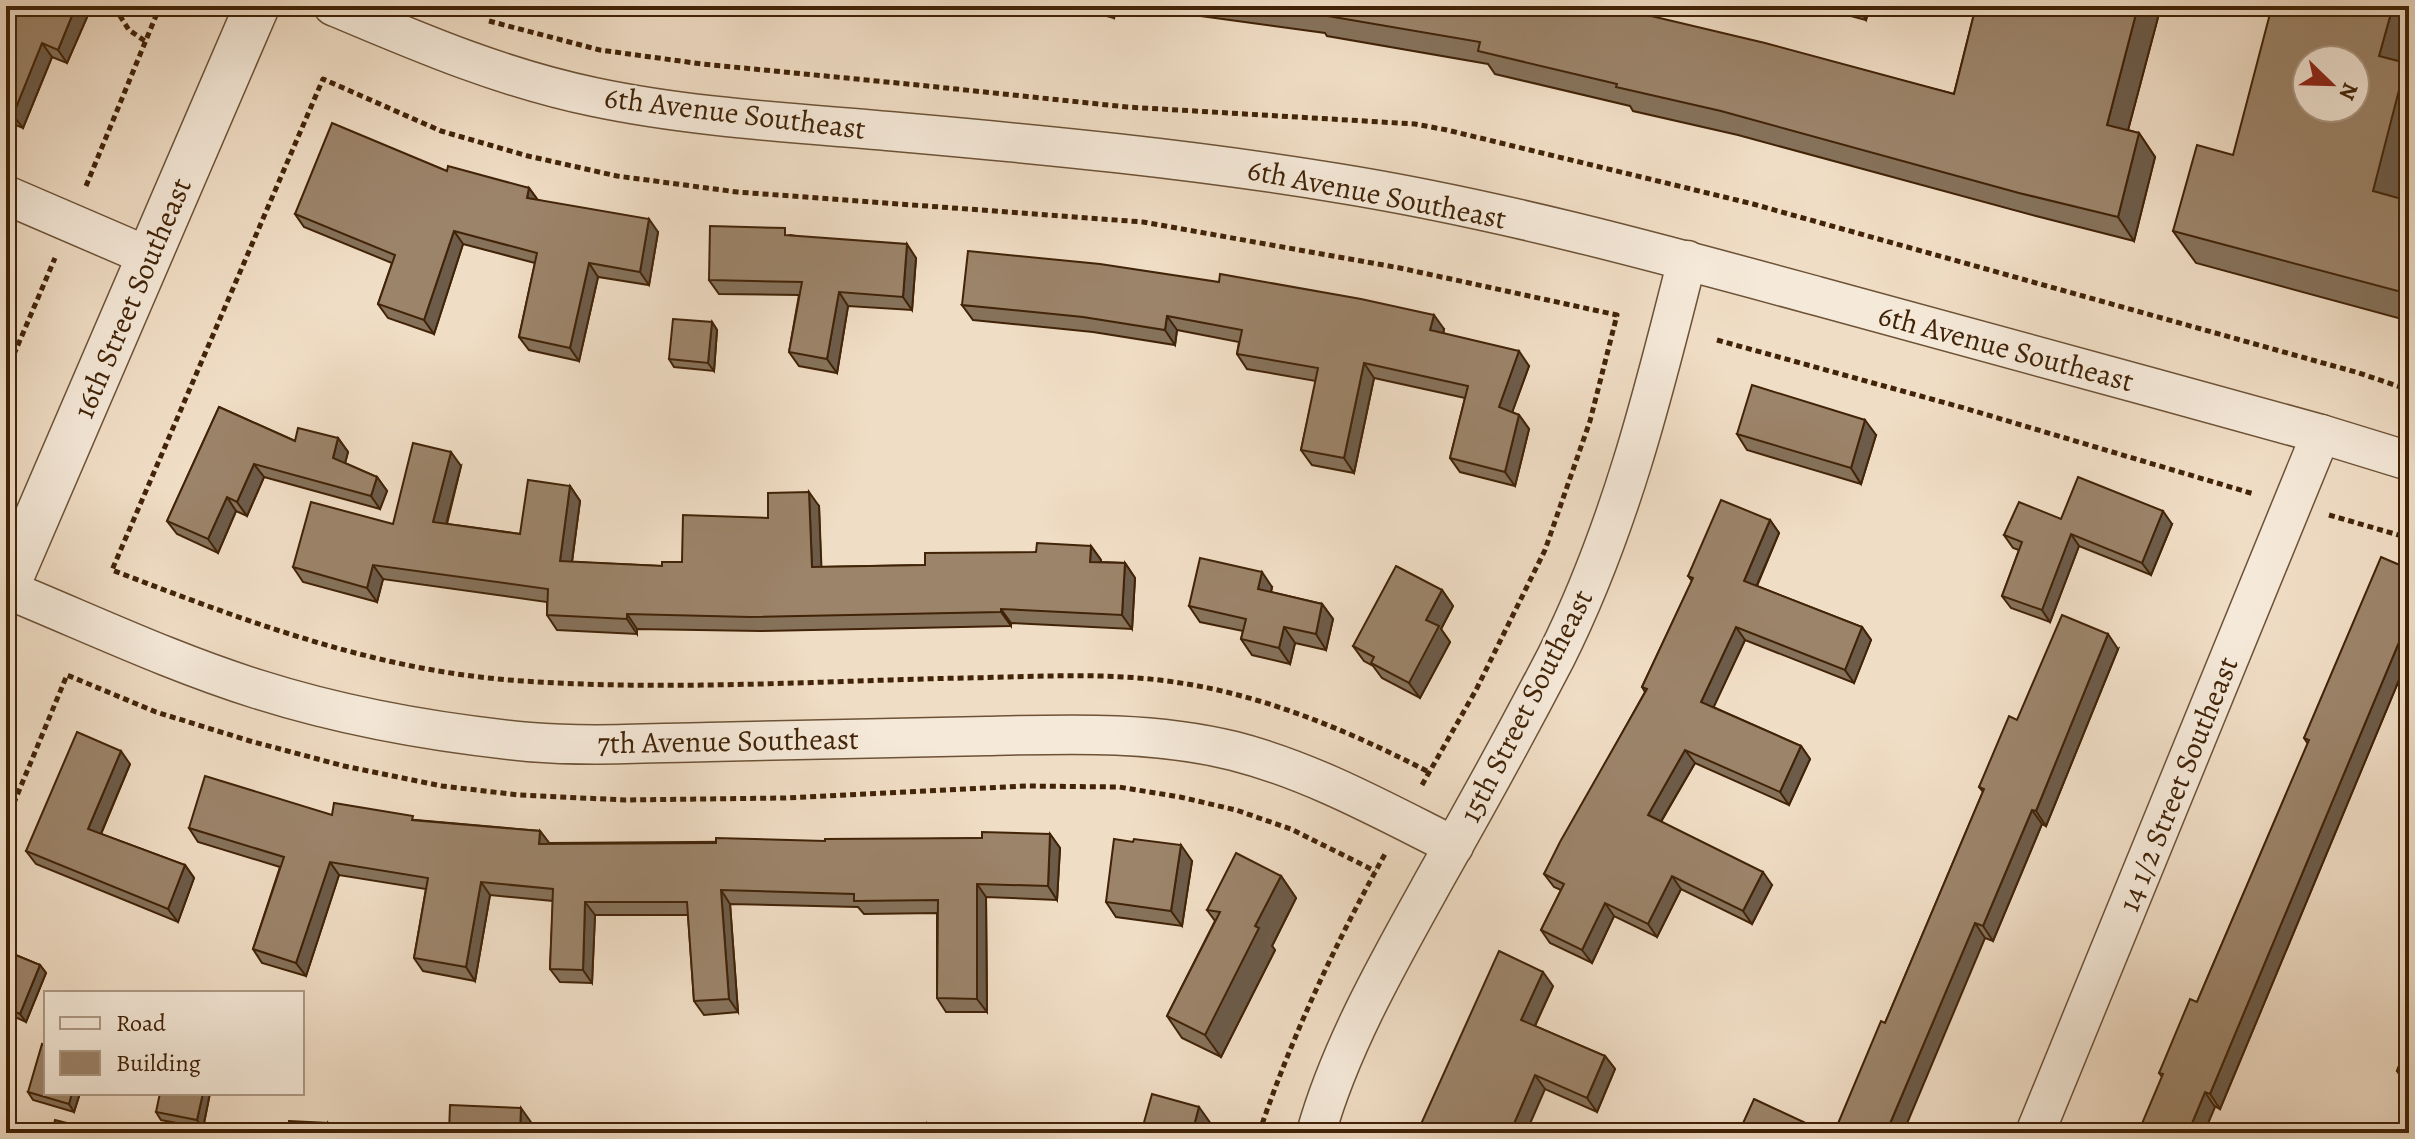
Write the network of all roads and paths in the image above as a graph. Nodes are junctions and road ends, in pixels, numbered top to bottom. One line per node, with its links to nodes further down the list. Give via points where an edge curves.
1 (123, 6): 8 (path, via 120,16)
2 (160, 6): 8 (path)
3 (257, 6): 12 (street, 16th Street Southeast)
4 (333, 6): 13 (street, 6th Avenue Southeast, via 471,63 594,97 708,115 1201,162 1431,201)
5 (450, 6): 6 (path)
6 (472, 15)
7 (484, 20): 16 (path, via 600,50 702,64 1127,107 1447,130 1753,204)
8 (145, 41): 11 (path)
9 (323, 79): 9 (path, via 441,131 617,176 737,192 1143,222 1400,268 1617,315 1590,421 1545,550 1429,772 1314,719 1239,695 1167,681 1084,675 624,686 520,681 413,667 321,645 112,570)
10 (6, 195): 11 (street)
11 (71, 222): 12 (street); 15 (path)
12 (150, 257): 22 (street, 16th Street Southeast)
13 (1687, 260): 17 (street, 6th Avenue Southeast); 25 (street, 15th Street Southeast, via 1651,404 1592,579)
14 (1717, 340): 19 (path)
15 (6, 373)
16 (2409, 390)
17 (2321, 434): 18 (street, 6th Avenue Southeast); 29 (street, 14 1/2 Street Southeast)
18 (2409, 461)
19 (2245, 492)
20 (2349, 521): 21 (path)
21 (2409, 538)
22 (6, 589): 25 (street, 7th Avenue Southeast, via 254,688 374,719 533,742 1079,734 1176,740 1289,768)
23 (67, 675): 24 (path)
24 (6, 822)
25 (1454, 846): 28 (street, 15th Street Southeast, via 1352,1038)
26 (1375, 871): 27 (path, via 1328,960)
27 (1259, 1133)
28 (1316, 1133)
29 (2035, 1133)

